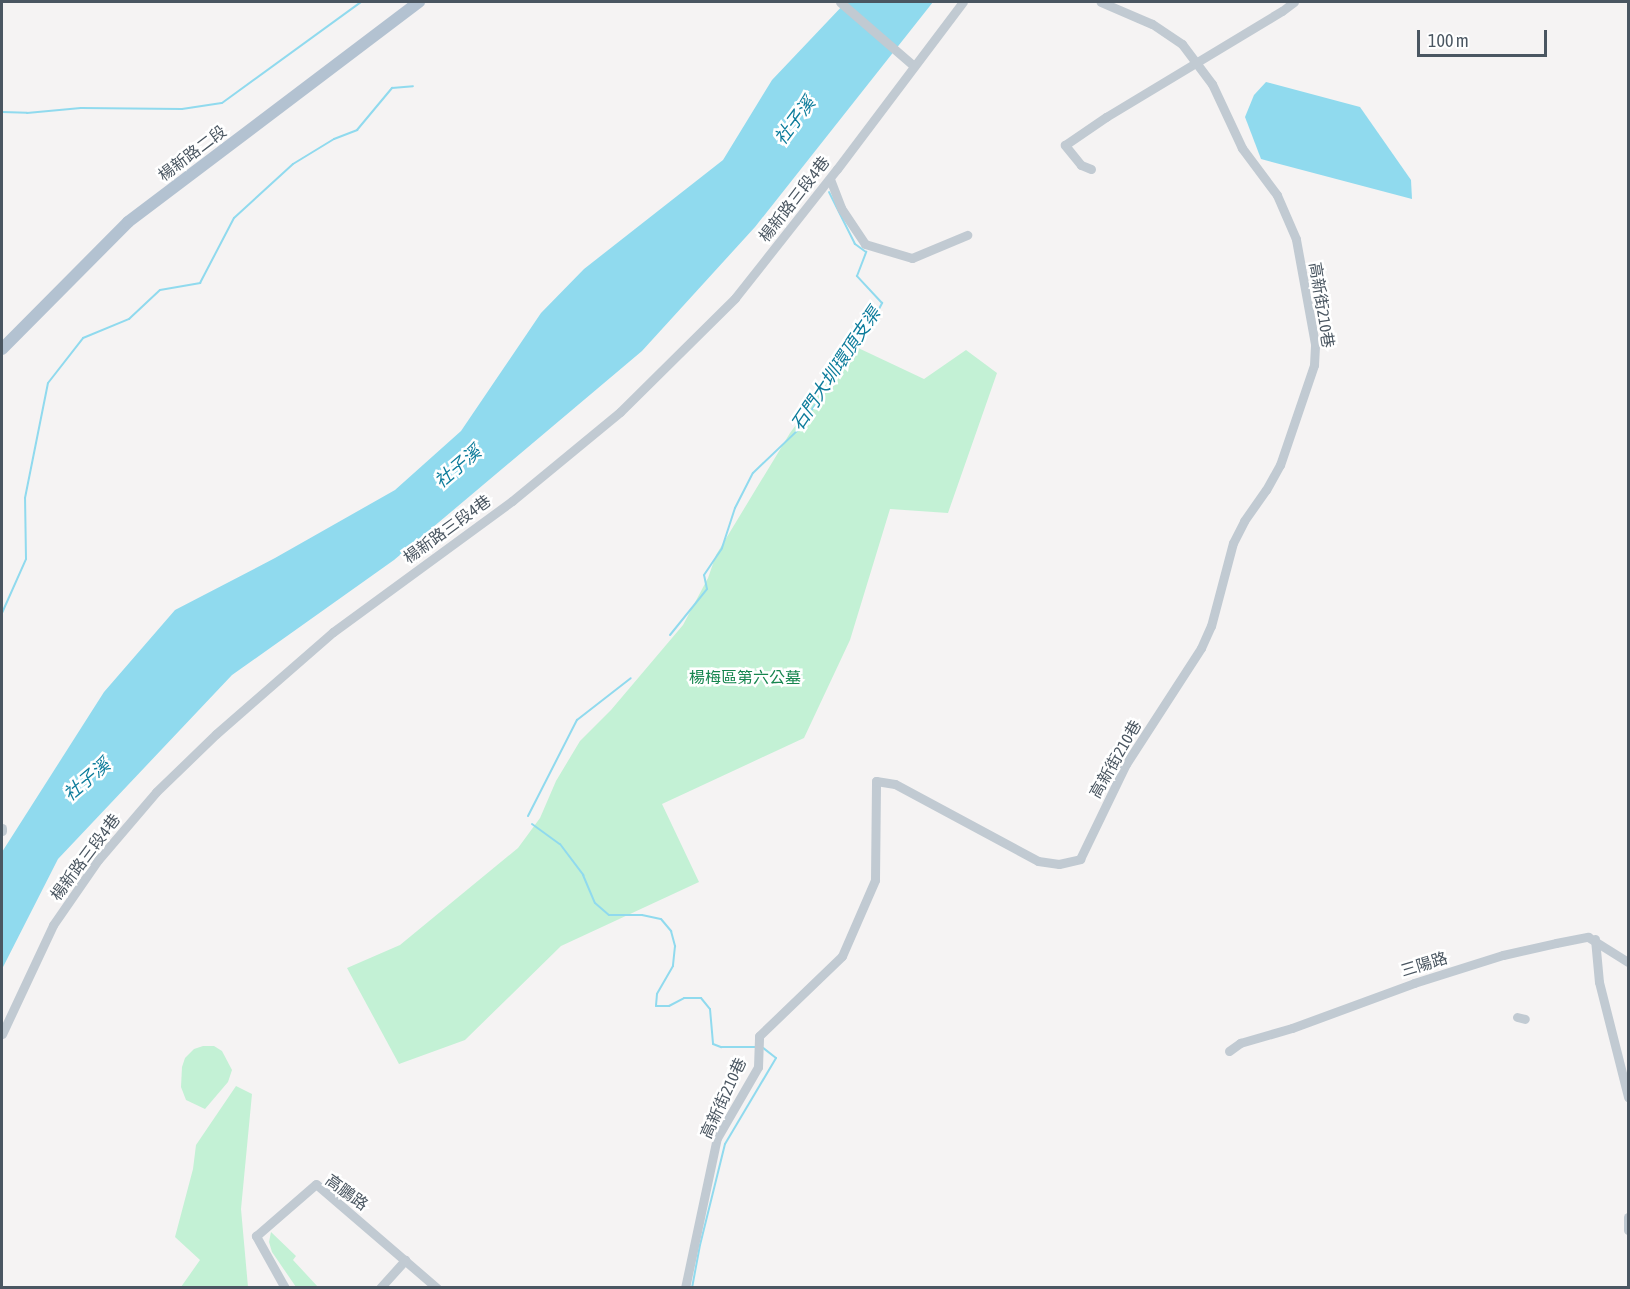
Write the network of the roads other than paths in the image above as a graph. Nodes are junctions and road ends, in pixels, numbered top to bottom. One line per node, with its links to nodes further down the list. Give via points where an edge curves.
1 (418, 2): 11 (main road, 楊新路二段, via 128,222)
2 (840, 2): 7 (street)
3 (963, 2): 7 (street, 楊新路三段4巷)
4 (1101, 2): 6 (street, 高新街210巷, via 1152,24 1182,44)
5 (1294, 2): 6 (street)
6 (1198, 62): 8 (street, via 1065,145 1081,165); 23 (street, 高新街210巷, via 1242,148 1277,195 1292,230 1316,353 1280,465 1233,543 1211,626 1201,648 1126,764 1080,860 1059,864 1038,861 895,784 876,781 875,880 842,956 759,1036 758,1067 717,1138)
7 (914, 66): 9 (street, 楊新路三段4巷)
8 (1091, 169)
9 (830, 179): 10 (street, via 841,208 865,244 912,258); 14 (street, 楊新路三段4巷, via 735,298 620,412 512,501 333,632 156,792 98,860 53,925)
10 (967, 235)
11 (2, 349)
12 (1595, 939): 13 (street); 15 (street, 三陽路, via 1588,937 1503,955 1367,999); 16 (street, via 1599,982)
13 (1629, 962)
14 (2, 1034)
15 (1229, 1051)
16 (1629, 1097)
17 (1629, 1217): 18 (street)
18 (1629, 1230)
19 (405, 1260): 20 (street, 高鵬路, via 316,1184 256,1236); 21 (street); 22 (street, 高鵬路)
20 (285, 1287)
21 (380, 1287)
22 (437, 1287)
23 (685, 1287)

